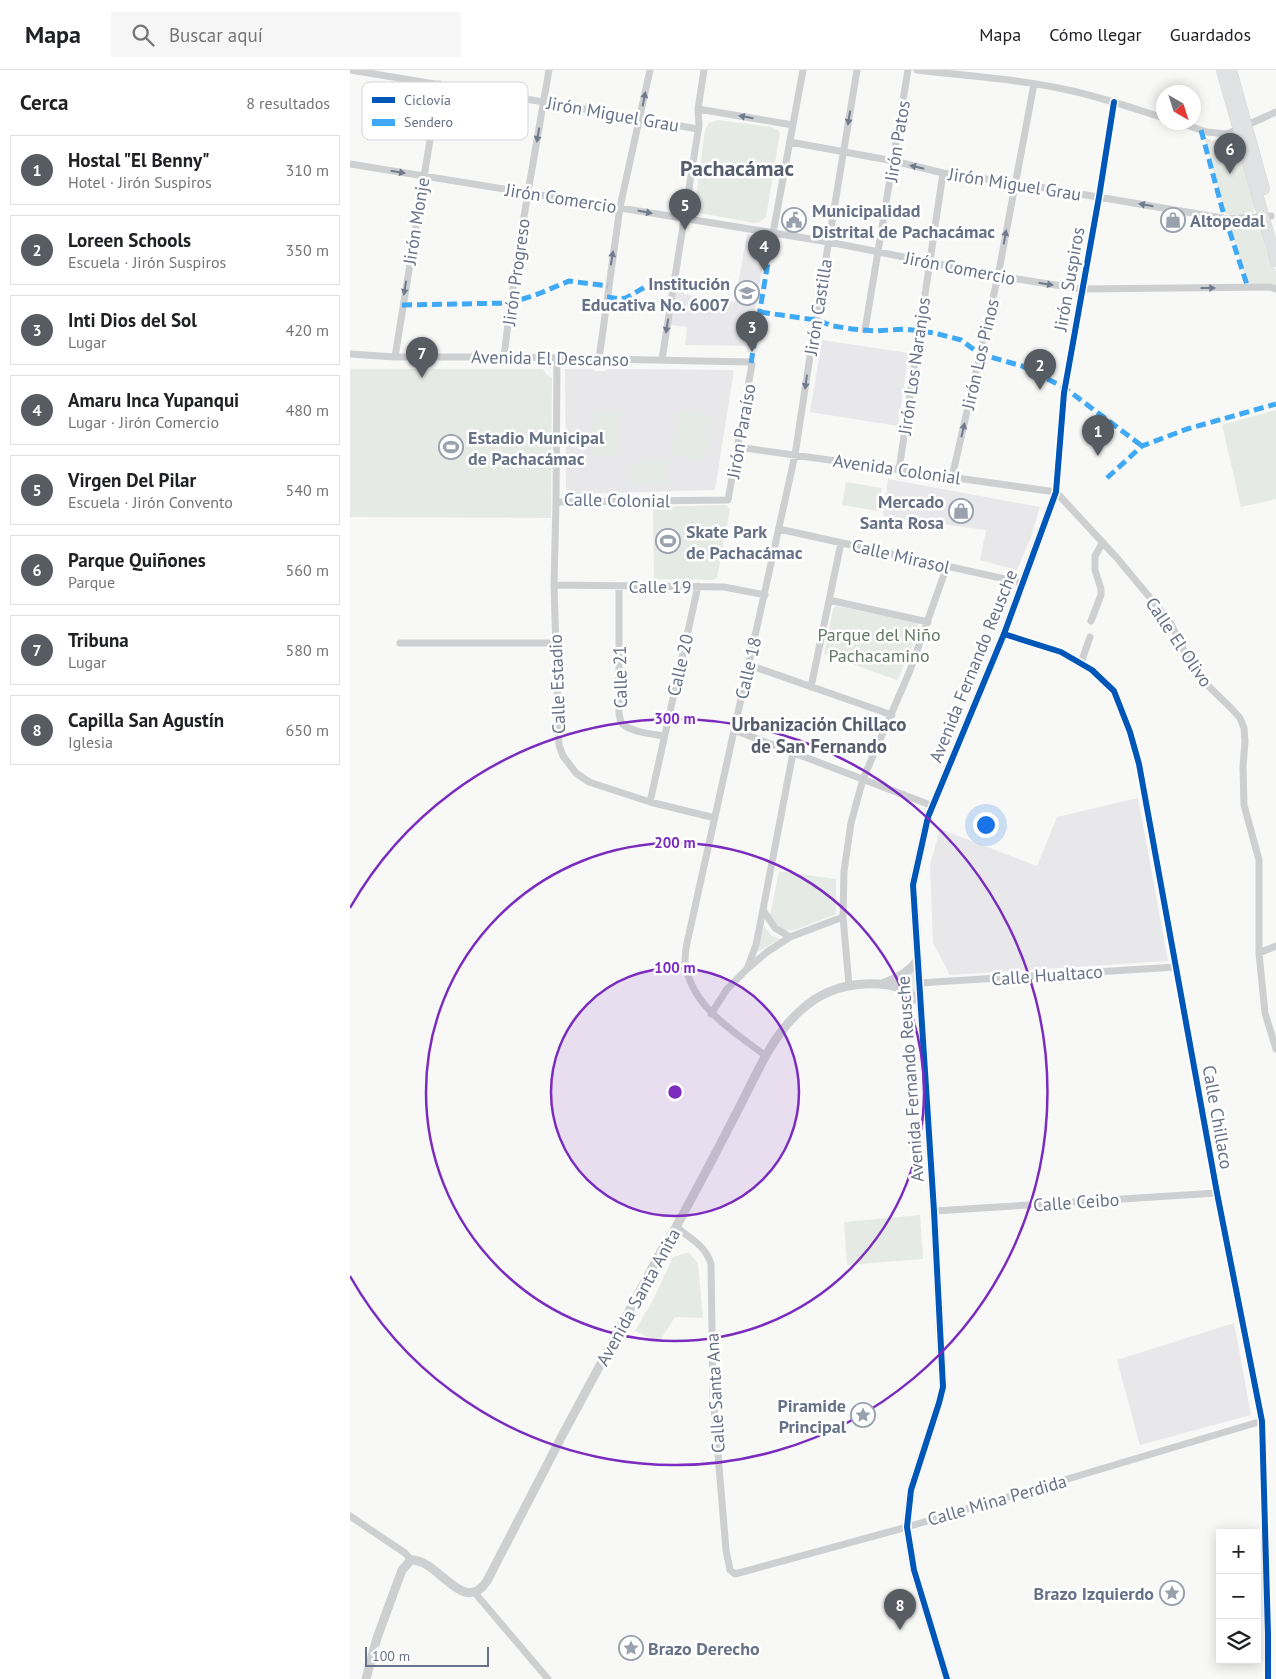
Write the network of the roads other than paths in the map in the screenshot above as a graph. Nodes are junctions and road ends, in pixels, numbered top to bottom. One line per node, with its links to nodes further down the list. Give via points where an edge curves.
1 (350, 70): 11 (street, Jirón Miguel Grau)
2 (549, 70): 14 (street, Jirón Progreso)
3 (650, 70): 19 (street, one-way to 3)
4 (704, 70): 16 (street)
5 (803, 70): 20 (street)
6 (857, 70): 26 (street, Jirón Castilla, one-way to 26)
7 (908, 70): 27 (street, Jirón Patos)
8 (917, 70): 12 (street)
9 (1222, 70): 21 (main road)
10 (1231, 70): 21 (main road)
11 (425, 82)
12 (1034, 84): 15 (street); 31 (street, Jirón Los Pinos)
13 (528, 99): 14 (street, Jirón Miguel Grau)
14 (544, 102): 19 (street, Jirón Miguel Grau); 32 (street, Jirón Progreso, one-way to 32)
15 (1114, 102): 18 (street); 33 (street, Jirón Suspiros)
16 (698, 109): 20 (street, Jirón Miguel Grau, one-way to 16); 22 (street)
17 (1276, 112): 21 (street)
18 (1156, 115)
19 (640, 119): 22 (street, Jirón Miguel Grau); 34 (street)
20 (793, 125): 25 (street)
21 (1243, 127): 23 (street, via 1227,134); 35 (main road)
22 (698, 129): 36 (street)
23 (1201, 129)
24 (429, 140): 30 (street, Jirón Monje)
25 (790, 142): 26 (street, Jirón Miguel Grau); 37 (street)
26 (844, 152): 27 (street, Jirón Miguel Grau); 39 (street, Jirón Castilla)
27 (894, 162): 29 (street, Jirón Miguel Grau, one-way to 27); 40 (street, Jirón Patos)
28 (350, 164): 30 (street, Jirón Comercio, one-way to 30)
29 (943, 173): 31 (street, Jirón Miguel Grau); 42 (street, Jirón Los Naranjos)
30 (423, 176): 32 (street, Jirón Comercio); 49 (street, Jirón Monje, one-way to 49)
31 (1015, 183): 33 (street, Jirón Miguel Grau); 43 (street, Jirón Los Pinos, one-way to 31)
32 (527, 192): 34 (street, Jirón Comercio); 48 (street, Jirón Progreso)
33 (1099, 197): 35 (street, Jirón Miguel Grau, one-way to 33, via 1226,219); 44 (street, Jirón Suspiros)
34 (620, 207): 36 (street, Jirón Comercio, one-way to 36); 51 (street, one-way to 34)
35 (1268, 216): 38 (main road); 41 (main road)
36 (684, 220): 37 (street, Jirón Comercio); 52 (street, one-way to 52)
37 (774, 234): 39 (street, Jirón Comercio)
38 (1276, 234)
39 (829, 242): 40 (street, Jirón Comercio); 55 (street, Jirón Castilla, one-way to 55)
40 (878, 252): 42 (street, Jirón Comercio); 46 (street, Jirón Patos)
41 (1276, 261)
42 (930, 262): 43 (street, Jirón Comercio); 56 (street, Jirón Los Naranjos)
43 (998, 276): 44 (street, Jirón Comercio, one-way to 44); 57 (street, Jirón Los Pinos, one-way to 43)
44 (1081, 289): 45 (street, Jirón Comercio, one-way to 45); 58 (street, Jirón Suspiros, via 1064,394)
45 (1276, 289)
46 (865, 330)
47 (350, 354): 49 (street, Avenida El Descanso)
48 (504, 357): 49 (street, Avenida El Descanso); 50 (street, Avenida El Descanso)
49 (395, 358)
50 (557, 358): 51 (street, Avenida El Descanso); 60 (street, Calle Colonial)
51 (598, 358): 52 (street, Avenida El Descanso)
52 (662, 360): 53 (street, Avenida El Descanso)
53 (751, 362): 54 (street, Jirón Paraíso)
54 (737, 447): 55 (street, Avenida Colonial); 59 (street, Jirón Paraíso)
55 (795, 455): 56 (street, Avenida Colonial); 61 (street, Calle 18)
56 (899, 470): 57 (street, Avenida Colonial)
57 (952, 477): 58 (street, Avenida Colonial)
58 (1056, 492): 62 (street, Calle El Olivo); 65 (street, Avenida Fernando Reusche)
59 (728, 500): 60 (street, Calle Colonial)
60 (556, 502): 66 (street, Calle Estadio)
61 (779, 529): 63 (street, Calle Mirasol); 69 (street, Calle 18)
62 (1103, 542): 71 (street, via 1095,556 1101,595); 92 (street, Calle El Olivo, via 1171,624 1191,665 1240,718 1244,728 1244,805 1260,860)
63 (841, 543): 64 (street, Calle Mirasol); 70 (street)
64 (947, 566): 65 (street, Calle Mirasol); 72 (street)
65 (1023, 584): 73 (street, Avenida Fernando Reusche)
66 (554, 585): 67 (street, Calle 19); 75 (street, Calle Estadio)
67 (619, 586): 68 (street, Calle 19); 82 (street, Calle 21, via 621,722 634,730)
68 (698, 586): 69 (street, Calle 19); 82 (street, Calle 20)
69 (765, 595): 78 (street, Calle 18)
70 (829, 600): 72 (street); 79 (street)
71 (1091, 621)
72 (928, 622): 80 (street)
73 (1004, 634): 77 (street, Calle Chillaco, via 1061,652); 86 (street, Avenida Fernando Reusche)
74 (1090, 637): 77 (street)
75 (555, 642): 76 (street); 85 (street, Calle Estadio, via 559,745 564,756 576,773 589,782)
76 (400, 643)
77 (1081, 663): 94 (street, Calle Chillaco, via 1114,691 1130,732)
78 (749, 665): 79 (street); 81 (street, Calle 18)
79 (811, 687): 80 (street)
80 (892, 715): 84 (street)
81 (734, 730): 83 (street); 87 (street, Calle 18)
82 (664, 736): 85 (street, Calle 20)
83 (793, 753): 84 (street); 88 (street)
84 (863, 780): 86 (street); 89 (street, via 847,847)
85 (650, 802): 87 (street, Calle Estadio)
86 (933, 806): 93 (street, Avenida Fernando Reusche, via 913,886)
87 (715, 818): 100 (street, Calle 18, via 685,960 690,980)
88 (763, 910): 90 (street, via 775,928); 95 (street)
89 (843, 917): 90 (street); 98 (street)
90 (790, 937): 95 (street)
91 (1276, 946): 92 (street)
92 (1259, 953): 101 (street, Calle El Olivo, via 1265,1013)
93 (918, 960): 96 (street, Avenida Santa Anita, via 904,974); 97 (street, Avenida Fernando Reusche)
94 (1176, 967): 97 (street, Calle Hualtaco); 103 (street, Calle Chillaco)
95 (747, 969): 100 (street, via 727,989)
96 (884, 984): 98 (street, Avenida Santa Anita); 99 (street, Avenida Santa Anita, via 905,990)
97 (919, 984): 99 (street, Avenida Fernando Reusche)
98 (849, 985): 102 (street, Avenida Santa Anita, via 830,991 801,1010 788,1022)
99 (920, 1002): 104 (street, Avenida Fernando Reusche)
100 (711, 1014): 102 (street, Calle 18)
101 (1276, 1049)
102 (766, 1056): 105 (street, Avenida Santa Anita)
103 (1217, 1193): 104 (street, Calle Ceibo); 106 (street, Calle Chillaco)
104 (934, 1211): 108 (street, Avenida Fernando Reusche, via 943,1387 911,1490)
105 (676, 1227): 110 (street, Calle Santa Ana, via 702,1247 710,1264 713,1395 726,1550); 111 (street, Avenida Santa Anita, via 563,1434 488,1581)
106 (1262, 1422): 108 (street, Calle Mina Perdida); 112 (street, Calle Chillaco)
107 (350, 1516): 109 (street, via 405,1552)
108 (907, 1527): 110 (street, Calle Mina Perdida); 115 (street, Avenida Fernando Reusche, via 914,1570)
109 (408, 1562): 111 (street, via 423,1562 456,1588); 113 (street, via 402,1570 377,1638)
110 (732, 1573)
111 (475, 1593): 114 (street)
112 (1272, 1633): 116 (street, Calle Chillaco)
113 (366, 1679)
114 (548, 1679)
115 (947, 1679)
116 (1268, 1679)

